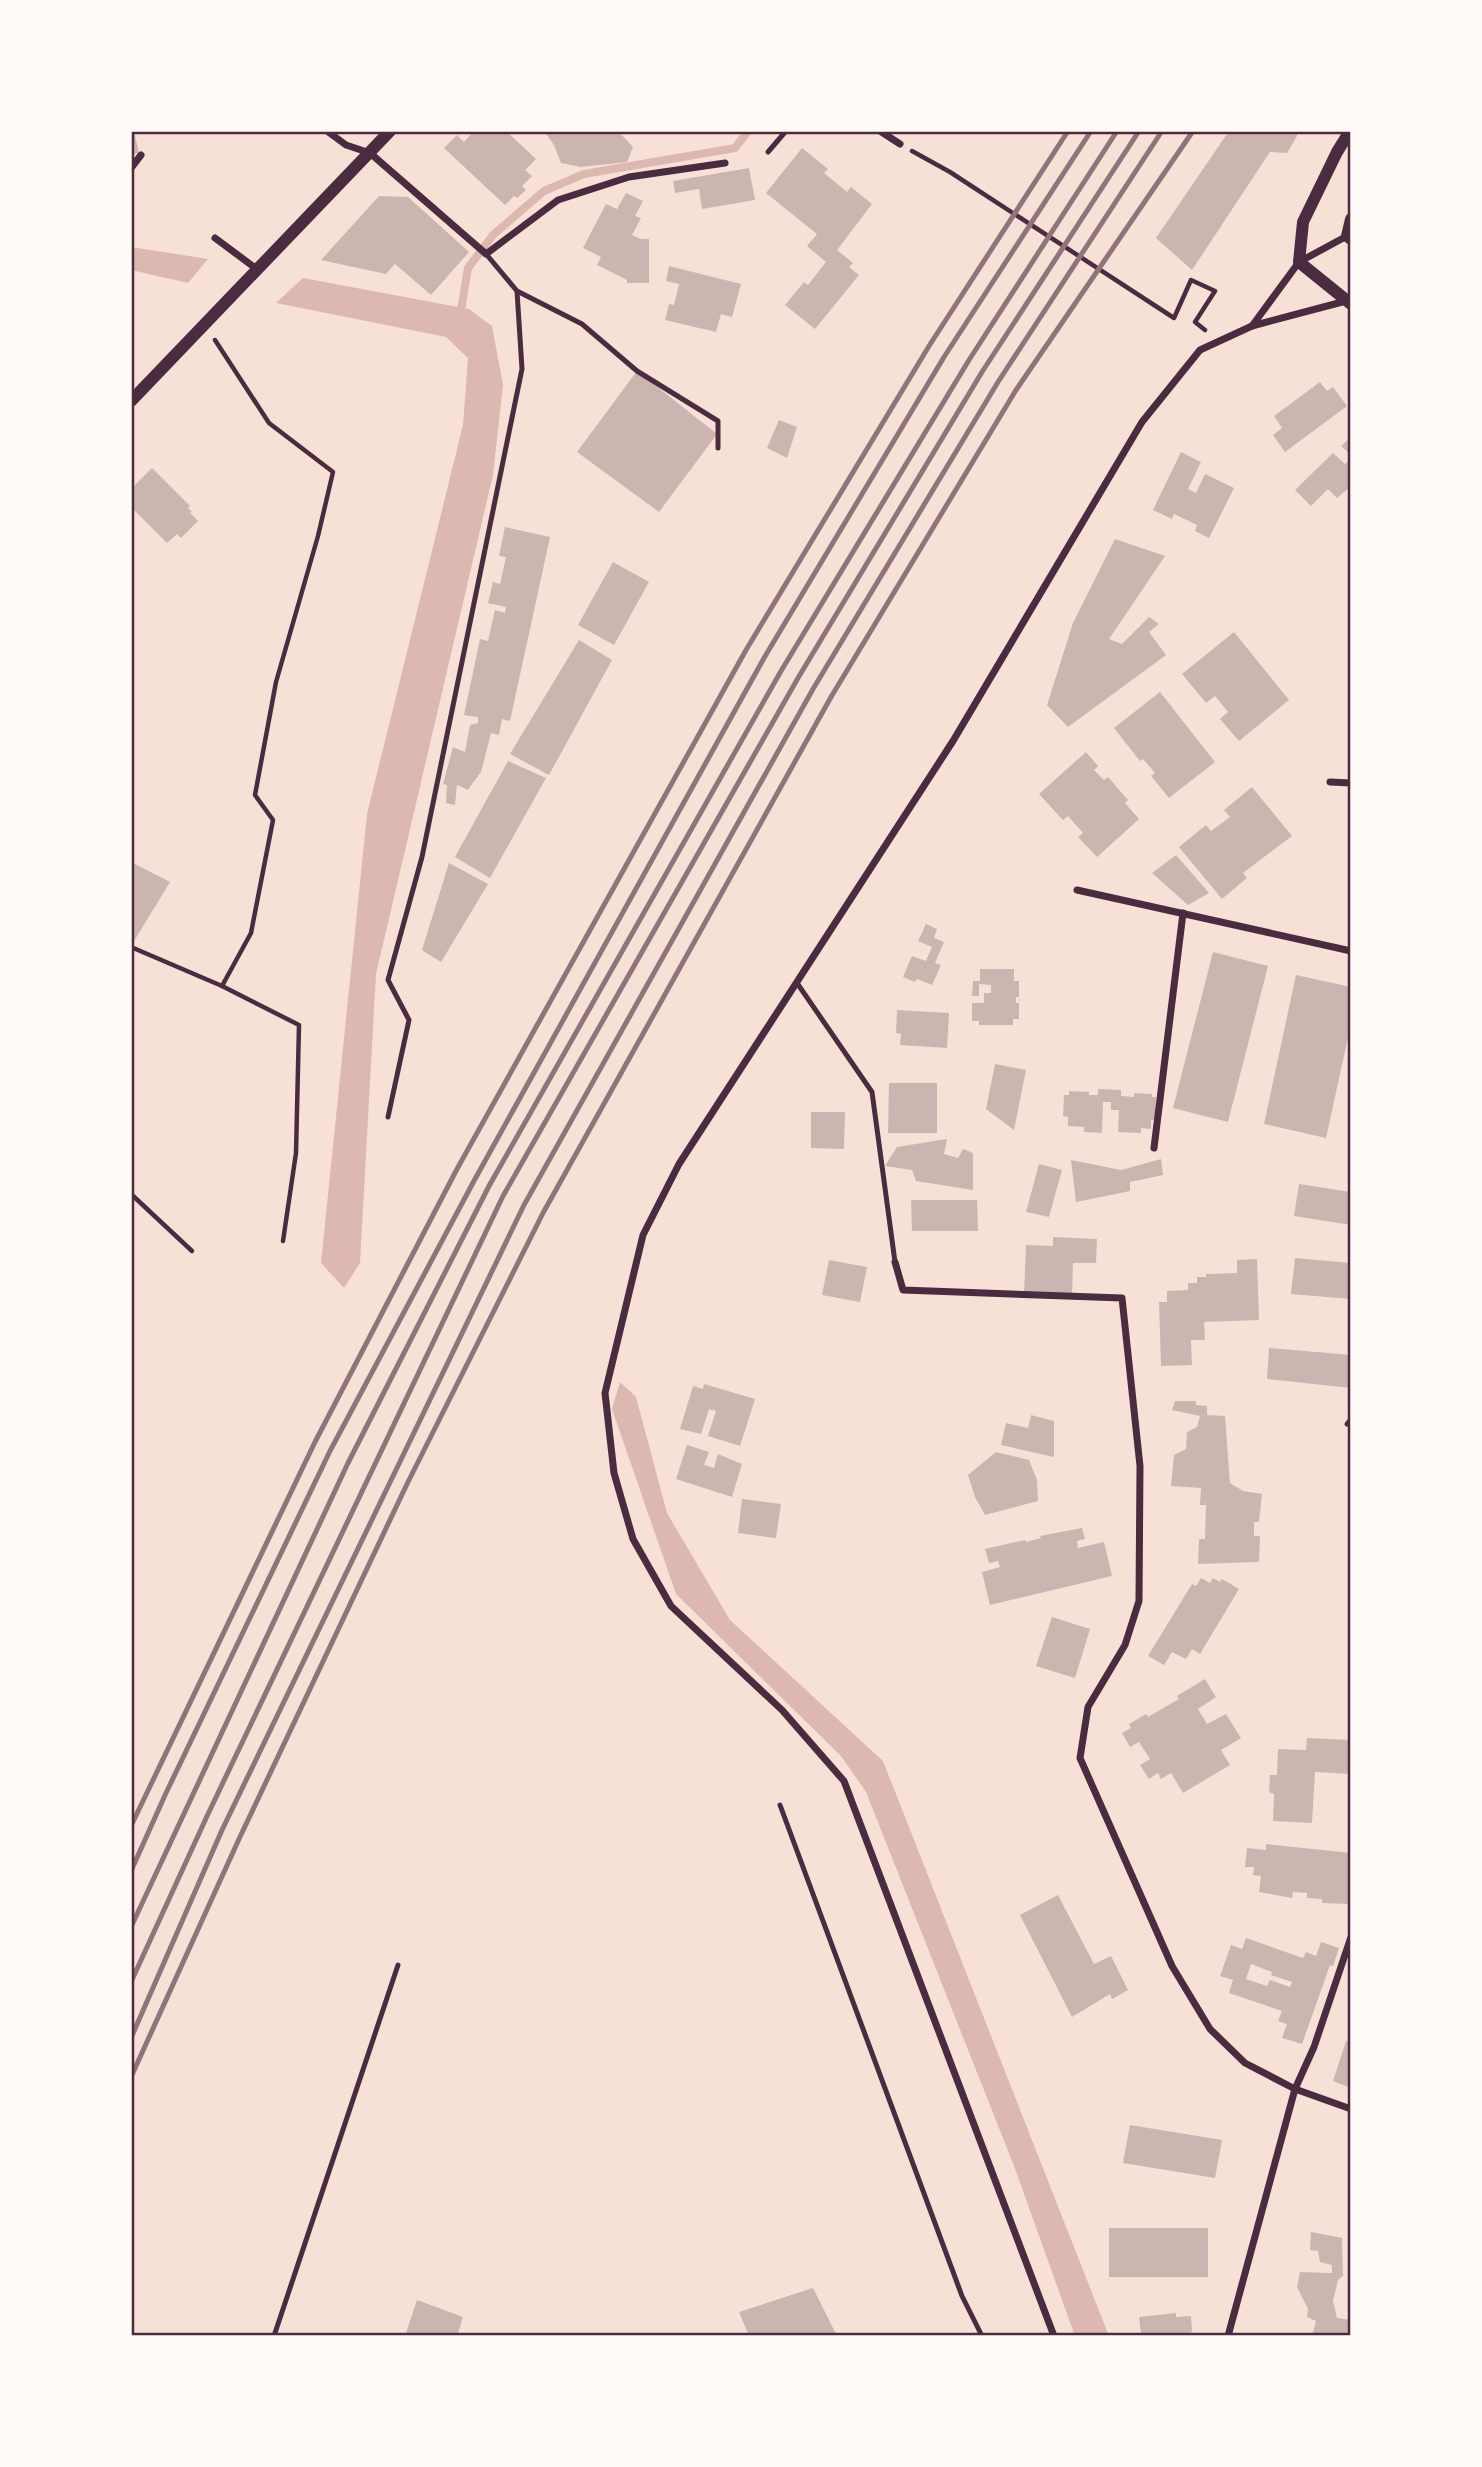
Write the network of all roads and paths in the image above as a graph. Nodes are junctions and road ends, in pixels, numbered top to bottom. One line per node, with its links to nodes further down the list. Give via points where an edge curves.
1 (327, 131): 9 (street, via 346,145)
2 (390, 131): 9 (street)
3 (786, 131): 8 (lane)
4 (880, 131): 6 (street)
5 (1350, 131): 17 (street, via 1303,222)
6 (900, 144)
7 (911, 150): 21 (path, via 1174,318 1191,280 1216,292)
8 (768, 152)
9 (370, 153): 16 (street); 18 (street)
10 (141, 155): 12 (street)
11 (725, 163): 16 (street, via 629,177 558,200)
12 (131, 169)
13 (1351, 219): 15 (street)
14 (215, 238): 18 (street)
15 (1349, 238): 17 (street)
16 (486, 254): 19 (lane)
17 (1299, 262): 20 (street); 23 (street)
18 (258, 270): 22 (street)
19 (517, 292): 25 (lane, via 582,324 638,370 718,421); 34 (lane, via 522,369 422,857 388,981 409,1020)
20 (1349, 302): 23 (street)
21 (1195, 322)
22 (205, 325): 24 (street); 33 (path, via 269,423 333,472 276,682 255,795 273,820 251,933)
23 (1252, 326): 32 (street, via 1200,350 1142,422 953,741)
24 (131, 401)
25 (718, 448)
26 (1330, 782): 27 (street)
27 (1351, 783)
28 (1077, 890): 29 (street)
29 (1183, 913): 31 (street); 35 (street)
30 (131, 947): 33 (path)
31 (1351, 951)
32 (797, 983): 39 (lane, via 872,1092); 47 (street, via 680,1164 643,1235 605,1393 614,1473 633,1539 671,1606 782,1710 844,1781)
33 (222, 986): 37 (path, via 299,1025 296,1153)
34 (388, 1117)
35 (1154, 1148)
36 (131, 1194): 38 (path)
37 (283, 1241)
38 (192, 1251)
39 (895, 1262): 43 (street, via 903,1290 1122,1298 1140,1466 1139,1601 1125,1645 1088,1707 1080,1758 1172,1966 1210,2029 1245,2063)
40 (780, 1805): 46 (lane, via 962,2295)
41 (1351, 1937): 43 (street, via 1314,2048)
42 (398, 1965): 45 (lane)
43 (1295, 2089): 44 (street); 48 (street)
44 (1351, 2109)
45 (274, 2336)
46 (982, 2336)
47 (1054, 2336)
48 (1227, 2336)

